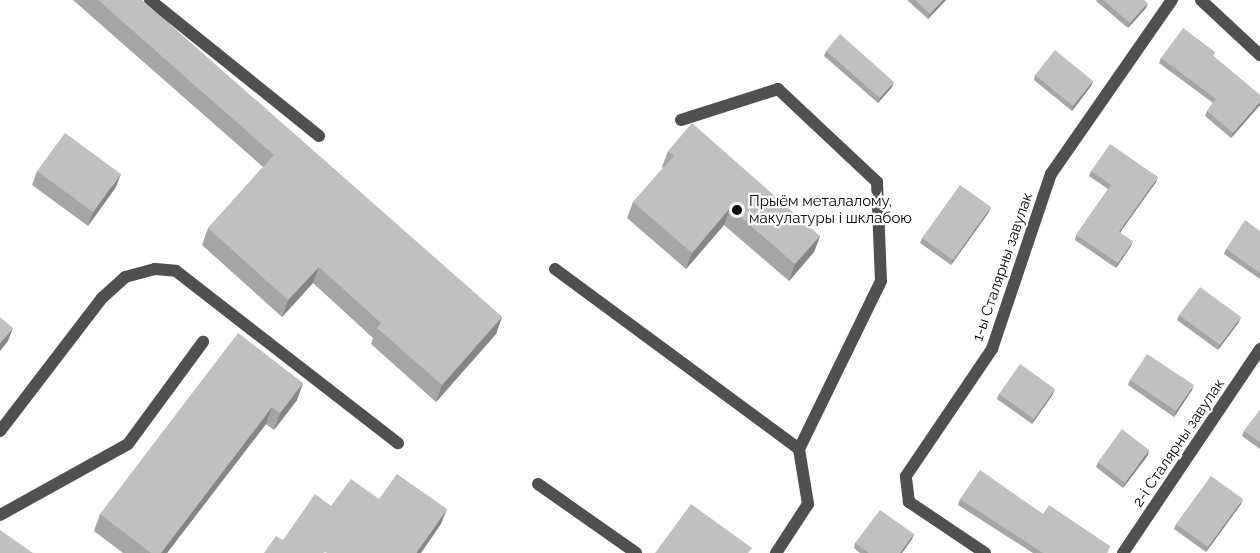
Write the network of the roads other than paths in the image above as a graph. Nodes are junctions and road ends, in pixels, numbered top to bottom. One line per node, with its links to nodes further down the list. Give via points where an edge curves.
1 (150, 0): 6 (street)
2 (1172, 0): 17 (street, 1-ы Сталярны завулак, via 1051,174 992,349 906,476 909,502)
3 (1201, 0): 4 (street)
4 (1260, 55)
5 (681, 120): 12 (street, via 778,89 877,182 881,281)
6 (320, 136)
7 (555, 269): 12 (street)
8 (203, 342): 14 (street, via 128,444)
9 (1260, 349): 18 (street, 2-і Сталярны завулак)
10 (0, 431): 11 (street, via 102,298 125,277 155,269 176,271)
11 (398, 443)
12 (800, 449): 16 (street, via 808,504)
13 (538, 484): 15 (street)
14 (0, 515)
15 (636, 553)
16 (776, 553)
17 (985, 553)
18 (1123, 553)

